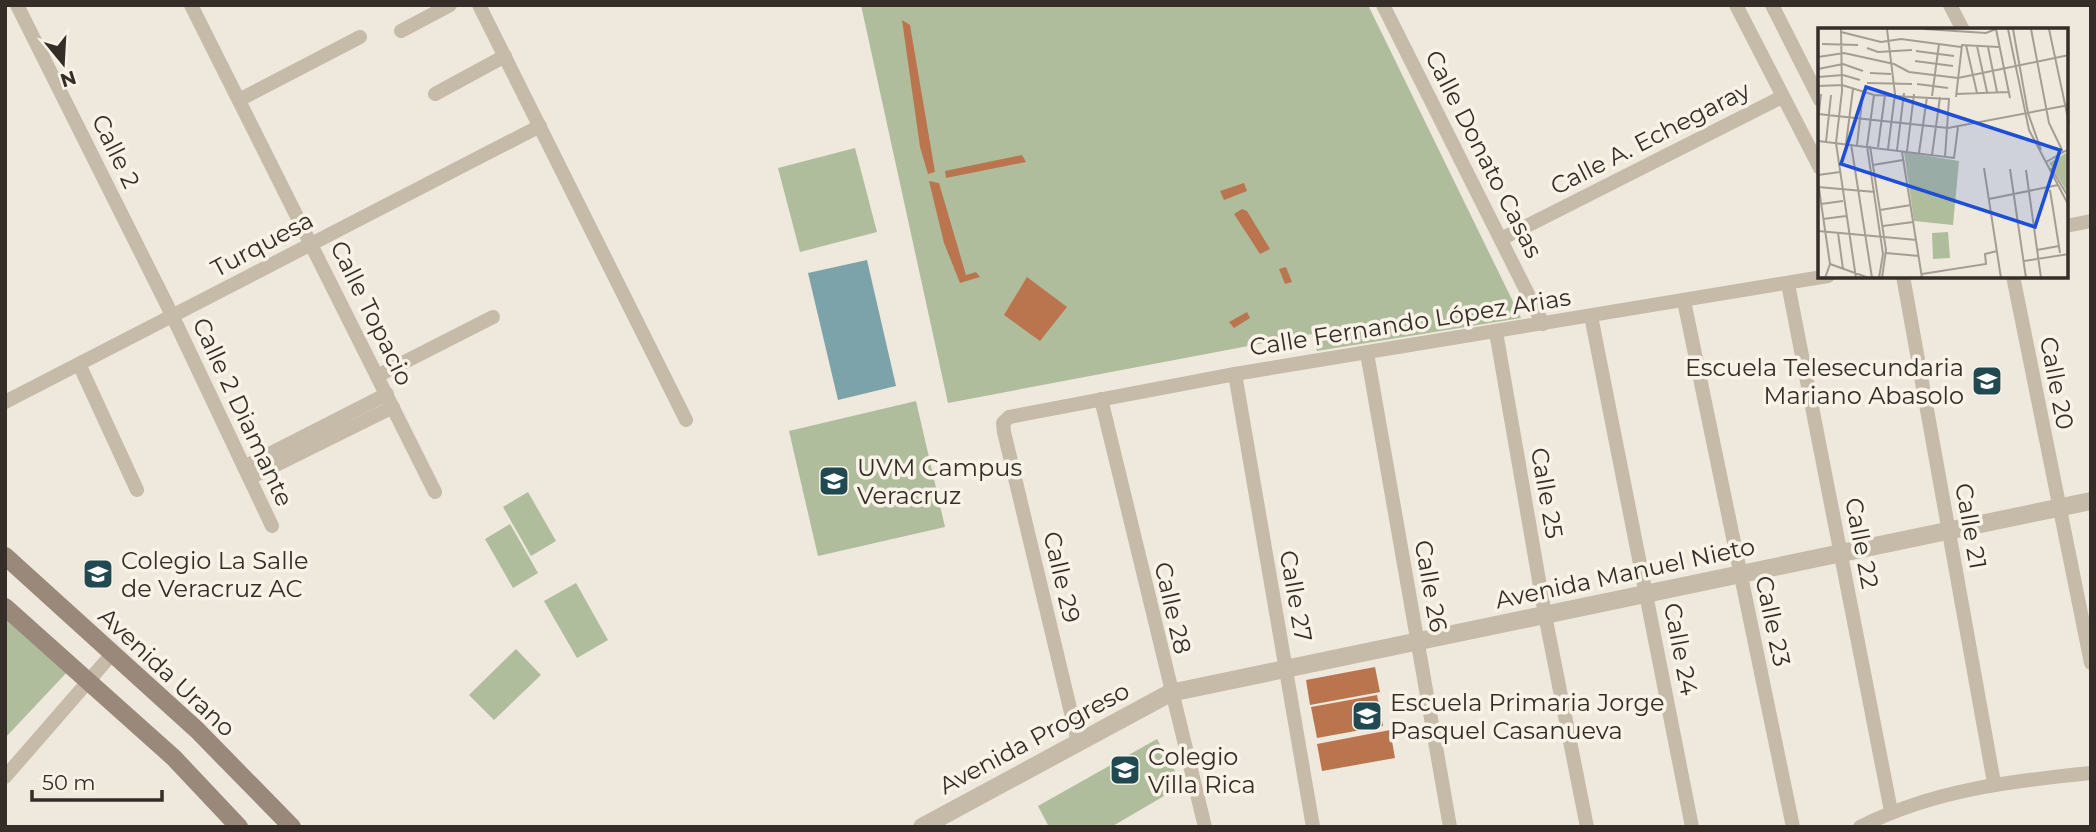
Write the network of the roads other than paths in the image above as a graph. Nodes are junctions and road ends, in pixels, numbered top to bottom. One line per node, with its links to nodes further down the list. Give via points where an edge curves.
1 (18, 5): 29 (street, Calle 2)
2 (450, 5): 10 (street)
3 (479, 5): 12 (street)
4 (1383, 5): 21 (street, Calle Donato Casas)
5 (1736, 5): 14 (street)
6 (1772, 5): 15 (street)
7 (1950, 5): 9 (street)
8 (194, 6): 16 (street, Calle Topacio)
9 (1962, 28)
10 (401, 31)
11 (360, 37): 16 (street)
12 (505, 56): 13 (street); 17 (street)
13 (435, 94)
14 (1782, 97): 18 (street); 21 (street, Calle A. Echegaray)
15 (1818, 98)
16 (239, 100): 22 (street, Calle Topacio)
17 (540, 127): 22 (street, Turquesa); 40 (street)
18 (1818, 166)
19 (2091, 220): 20 (street)
20 (2068, 226)
21 (1502, 239): 31 (street, Calle Donato Casas)
22 (312, 243): 29 (street, Turquesa); 36 (street, Calle Topacio)
23 (1818, 278): 26 (street, Calle Fernando López Arias)
24 (1903, 278): 48 (street, Calle 21)
25 (2013, 278): 46 (street, Calle 20)
26 (1788, 284): 27 (street, Calle Fernando López Arias); 49 (street, Calle 22)
27 (1684, 301): 28 (street, Calle Fernando López Arias); 51 (street, Calle 23)
28 (1591, 316): 31 (street, Calle Fernando López Arias); 52 (street, Calle 24)
29 (173, 317): 34 (street, Turquesa); 42 (street, Calle 2 Diamante)
30 (493, 317): 36 (street)
31 (1543, 324): 32 (street, Calle Fernando López Arias)
32 (1496, 332): 33 (street, Calle Fernando López Arias); 54 (street, Calle 25)
33 (1367, 353): 35 (street, Calle Fernando López Arias); 55 (street, Calle 26)
34 (79, 364): 39 (street, Turquesa); 43 (street)
35 (1234, 374): 37 (street, Calle Fernando López Arias); 58 (street, Calle 27)
36 (377, 376): 38 (street, Calle Topacio)
37 (1101, 399): 41 (street, Calle Fernando López Arias, via 1009,417); 60 (street, Calle 28)
38 (390, 401): 42 (street); 44 (street, Calle Topacio)
39 (5, 402)
40 (686, 420)
41 (1003, 423): 61 (street, Calle 29)
42 (247, 473): 47 (street, Calle 2 Diamante)
43 (136, 490)
44 (435, 492)
45 (2091, 501): 46 (street, Avenida Manuel Nieto)
46 (2059, 508): 48 (street, Avenida Manuel Nieto); 57 (street, Calle 20)
47 (272, 526)
48 (1949, 531): 49 (street, Avenida Manuel Nieto); 64 (street, Calle 21)
49 (1841, 553): 51 (street, Avenida Manuel Nieto); 65 (street, Calle 22)
50 (5, 556): 56 (main road, Avenida Urano)
51 (1741, 574): 52 (street, Avenida Manuel Nieto); 74 (street, Calle 23)
52 (1647, 594): 54 (street, Avenida Manuel Nieto); 73 (street, Calle 24)
53 (5, 607): 59 (main road)
54 (1545, 615): 55 (street, Avenida Manuel Nieto); 72 (street, Calle 25)
55 (1418, 641): 58 (street, Avenida Manuel Nieto); 71 (street, Calle 26)
56 (113, 654): 59 (street); 67 (main road, Avenida Urano, via 197,730)
57 (2091, 663)
58 (1286, 668): 60 (street, Avenida Manuel Nieto); 70 (street, Calle 27)
59 (90, 682): 63 (street); 66 (main road, via 174,758)
60 (1170, 693): 61 (street, Avenida Progreso); 69 (street, Calle 28)
61 (1078, 742): 68 (street, Avenida Progreso)
62 (2091, 774): 64 (street)
63 (5, 777)
64 (1994, 783): 65 (street)
65 (1891, 811): 75 (street)
66 (239, 827)
67 (292, 827)
68 (922, 827)
69 (1205, 827)
70 (1313, 827)
71 (1450, 827)
72 (1587, 827)
73 (1692, 827)
74 (1793, 827)
75 (1860, 827)

